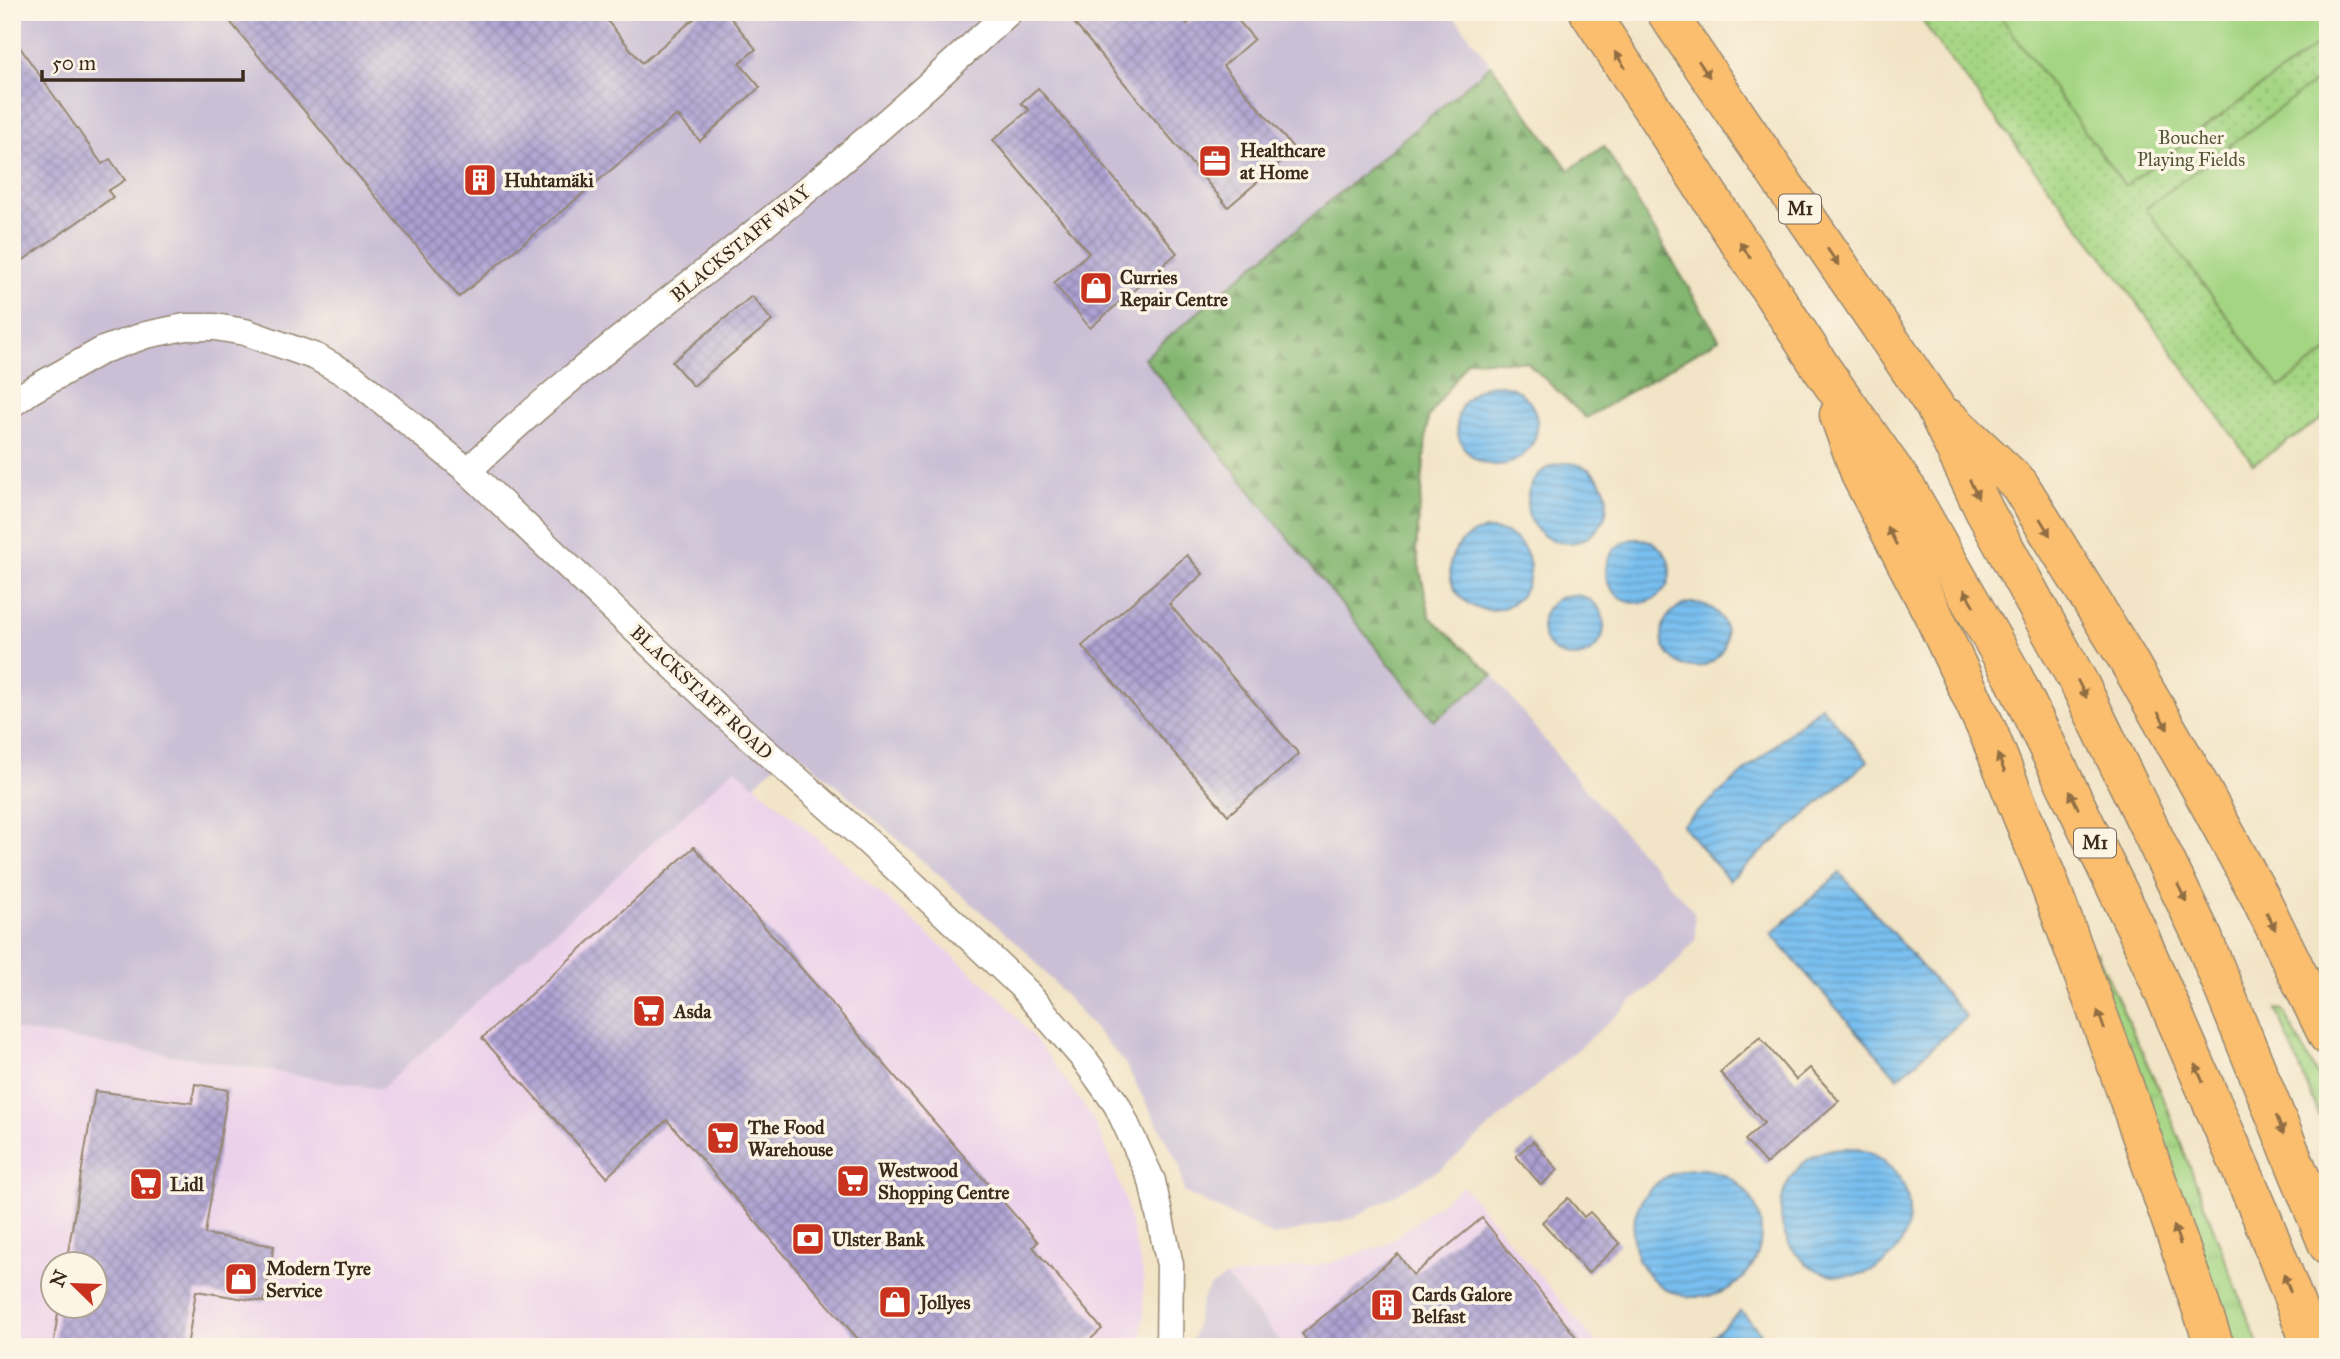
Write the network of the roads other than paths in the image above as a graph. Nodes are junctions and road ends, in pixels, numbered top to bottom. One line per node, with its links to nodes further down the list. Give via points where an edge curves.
1 (1009, 12): 7 (street, BLACKSTAFF WAY, via 896,114 588,365)
2 (1589, 12): 4 (highway, M1, one-way to 2)
3 (1666, 12): 6 (highway, M1, one-way to 6)
4 (1822, 369): 11 (highway, M1, one-way to 4, via 2048,880 1983,722 1861,476); 12 (highway, M1, one-way to 4, via 2261,1215 2135,926 2013,676 1908,491)
5 (12, 404): 7 (street, BLACKSTAFF ROAD, via 103,350 159,332 215,327 285,345 354,378)
6 (1934, 405): 8 (highway, M1, one-way to 8, via 2019,484 2188,764); 9 (highway, M1, one-way to 9, via 1983,510 2080,685 2203,937)
7 (468, 471): 10 (street, BLACKSTAFF ROAD, via 727,717 1021,986 1086,1060 1117,1105 1152,1181 1170,1265)
8 (2328, 1036)
9 (2328, 1245)
10 (1169, 1347)
11 (2215, 1347)
12 (2312, 1347)

